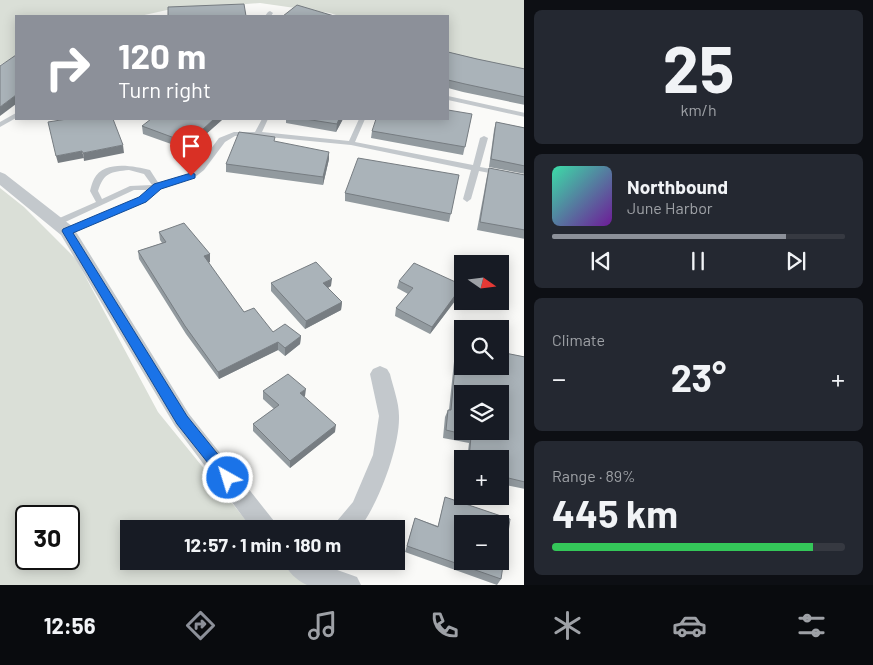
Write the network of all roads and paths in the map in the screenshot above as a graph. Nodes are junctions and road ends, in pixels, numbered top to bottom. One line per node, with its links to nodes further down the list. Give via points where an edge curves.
1 (449, 98): 2 (lane)
2 (524, 115)
3 (15, 116): 6 (lane)
4 (265, 120): 7 (lane)
5 (362, 120): 9 (lane)
6 (0, 125)
7 (258, 134): 9 (lane); 13 (lane, via 229,136 191,176)
8 (484, 138): 10 (lane)
9 (351, 143): 10 (lane)
10 (476, 168): 11 (lane); 14 (lane)
11 (505, 174)
12 (0, 177): 16 (street)
13 (158, 187): 15 (lane, via 133,188); 15 (lane, via 147,172 129,168 109,170 98,179 94,191); 16 (lane, via 143,200)
14 (467, 199)
15 (100, 203): 16 (lane)
16 (62, 227): 18 (street, via 182,420)
17 (380, 374): 19 (street, via 389,416 383,455 361,510)
18 (259, 520)
19 (353, 520)
20 (318, 570): 21 (street)
21 (349, 585)

